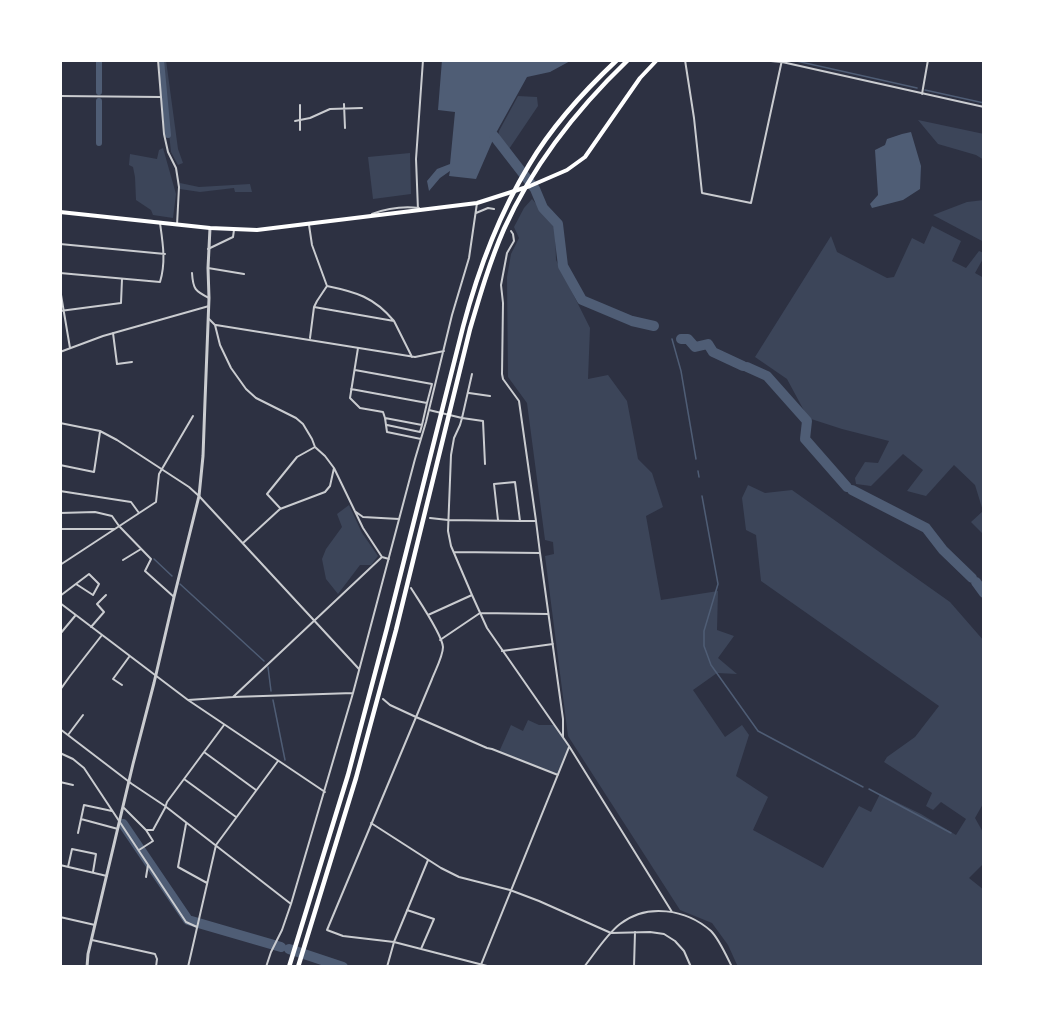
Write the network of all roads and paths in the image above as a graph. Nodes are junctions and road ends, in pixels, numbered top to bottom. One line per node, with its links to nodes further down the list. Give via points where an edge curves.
1 (158, 60): 12 (street)
2 (423, 60): 21 (street, via 416,159)
3 (617, 60): 181 (highway, via 543,143 510,199 486,253 436,429 348,775)
4 (628, 60): 182 (highway, via 580,111 534,173 494,254 473,319 356,778)
5 (657, 60): 20 (main road, via 585,157 567,170 530,186)
6 (685, 60): 9 (street, via 702,193 751,203)
7 (760, 60): 9 (street)
8 (928, 60): 10 (street)
9 (782, 61): 10 (street)
10 (922, 94): 15 (street)
11 (60, 96): 12 (street)
12 (161, 98): 26 (street, via 164,134 179,187)
13 (344, 104): 18 (street)
14 (300, 105): 19 (street)
15 (984, 107)
16 (362, 108): 17 (street, via 330,109)
17 (295, 121)
18 (345, 128)
19 (300, 130)
20 (477, 203): 21 (main road); 24 (street)
21 (418, 209): 27 (main road)
22 (494, 209): 24 (street)
23 (60, 212): 25 (main road)
24 (476, 213): 52 (street, via 469,258)
25 (160, 223): 26 (main road); 33 (street)
26 (177, 225): 28 (main road)
27 (309, 225): 29 (main road); 39 (street)
28 (210, 228): 29 (main road); 32 (street)
29 (234, 230): 32 (street, via 233,237)
30 (511, 231): 87 (street, via 514,241 507,253 501,285 502,374 519,401)
31 (60, 244): 33 (street)
32 (208, 249): 34 (street)
33 (165, 254): 38 (street, via 160,282)
34 (208, 268): 37 (street); 41 (street)
35 (60, 273): 38 (street)
36 (192, 273): 41 (street, via 193,286)
37 (244, 274)
38 (122, 279): 44 (street, via 121,303)
39 (327, 286): 43 (street); 46 (street, via 368,298 384,308)
40 (60, 289): 44 (street)
41 (209, 298): 42 (street)
42 (209, 306): 45 (street); 48 (street)
43 (314, 307): 46 (street); 49 (street)
44 (62, 310): 50 (street)
45 (208, 319): 47 (street); 77 (street)
46 (394, 321): 54 (street)
47 (215, 325): 49 (street); 71 (street, via 220,345 241,383 256,398 303,424)
48 (113, 333): 50 (street); 55 (street, via 117,364)
49 (310, 340): 51 (street)
50 (70, 348): 53 (street)
51 (358, 348): 54 (street); 56 (street)
52 (444, 351): 54 (street); 62 (street)
53 (60, 352)
54 (412, 357)
55 (132, 362)
56 (355, 370): 58 (street); 61 (street, via 432,384)
57 (472, 374): 59 (street)
58 (351, 389): 61 (street); 64 (street, via 350,398 360,408 383,412)
59 (468, 392): 60 (street); 65 (street)
60 (490, 396)
61 (427, 404): 68 (street)
62 (429, 410): 65 (street); 70 (street)
63 (193, 416): 75 (street)
64 (385, 418): 67 (street); 68 (street)
65 (462, 418): 72 (street, via 483,421); 84 (street, via 451,455)
66 (60, 423): 69 (street)
67 (387, 425): 68 (street, via 420,432); 70 (street, via 387,432)
68 (422, 425)
69 (100, 431): 73 (street, via 94,472); 75 (street)
70 (421, 439): 83 (street)
71 (315, 447): 74 (street); 78 (street, via 297,457 267,494)
72 (485, 464)
73 (60, 465)
74 (334, 468): 78 (street, via 325,492); 79 (street)
75 (162, 469): 77 (street); 81 (street, via 156,502)
76 (60, 491): 81 (street, via 131,502)
77 (199, 496): 91 (street); 104 (street)
78 (280, 509): 91 (street)
79 (356, 512): 83 (street, via 363,517); 95 (street)
80 (60, 513): 88 (street, via 95,512 112,516)
81 (139, 513): 88 (street)
82 (430, 518): 84 (street)
83 (399, 519): 96 (street)
84 (448, 520): 85 (street); 93 (street)
85 (498, 520): 86 (street); 86 (street, via 494,484 515,482)
86 (520, 520): 87 (street)
87 (536, 521): 94 (street)
88 (119, 526): 90 (street); 92 (street)
89 (60, 529): 90 (street)
90 (115, 529): 98 (street)
91 (243, 543): 110 (street)
92 (141, 549): 97 (street); 104 (street, via 151,559 145,571)
93 (453, 552): 94 (street); 102 (street)
94 (540, 553): 107 (street)
95 (382, 557): 96 (street); 110 (street)
96 (389, 559): 118 (street)
97 (123, 560)
98 (60, 565)
99 (76, 584): 99 (street, via 89,574 99,584 93,595); 103 (street)
100 (411, 588): 109 (street)
101 (106, 595): 111 (street, via 97,604 104,612)
102 (472, 595): 106 (street); 109 (street)
103 (60, 596)
104 (174, 597): 119 (street)
105 (60, 603): 108 (street)
106 (480, 613): 107 (street); 114 (street); 116 (street)
107 (548, 614): 115 (street)
108 (76, 615): 111 (street); 112 (street)
109 (428, 615): 114 (street)
110 (315, 620): 118 (street); 123 (street)
111 (91, 627): 113 (street)
112 (60, 634)
113 (102, 636): 117 (street); 121 (street)
114 (440, 640): 127 (street, via 442,652)
115 (553, 644): 116 (street); 131 (street)
116 (502, 651): 131 (street)
117 (129, 657): 119 (street); 120 (street, via 112,679)
118 (359, 669): 122 (street)
119 (155, 676): 125 (street); 138 (street)
120 (122, 686)
121 (60, 690)
122 (353, 693): 123 (street); 142 (street)
123 (233, 697): 125 (street)
124 (383, 699): 127 (street)
125 (188, 700): 128 (street)
126 (83, 715): 130 (street)
127 (416, 717): 136 (street); 149 (street)
128 (224, 725): 133 (street); 135 (street)
129 (60, 729): 130 (street)
130 (68, 735): 138 (street)
131 (563, 737): 132 (street)
132 (569, 746): 136 (street); 167 (street)
133 (204, 752): 137 (street); 141 (street)
134 (60, 753): 145 (street, via 84,768)
135 (278, 761): 141 (street); 142 (street)
136 (558, 775): 164 (street)
137 (184, 779): 143 (street); 146 (street)
138 (129, 781): 143 (street); 144 (street)
139 (60, 782): 140 (street)
140 (73, 785)
141 (256, 790): 146 (street)
142 (325, 792): 165 (street)
143 (165, 806): 150 (street); 152 (street, via 153,830)
144 (123, 807): 148 (street); 152 (street)
145 (112, 811): 147 (street, via 84,805); 148 (street)
146 (237, 817): 154 (street)
147 (81, 819): 151 (street); 153 (street)
148 (120, 822): 151 (street); 155 (street)
149 (372, 823): 156 (street); 174 (street, via 327,930 343,936)
150 (186, 824): 154 (street); 163 (street, via 178,867)
151 (118, 829): 161 (street)
152 (146, 830): 155 (street, via 153,841)
153 (78, 833)
154 (216, 845): 163 (street); 165 (street)
155 (140, 849): 157 (street)
156 (428, 860): 164 (street, via 459,877); 166 (street)
157 (148, 864): 162 (street); 170 (street, via 186,922)
158 (60, 865): 159 (street)
159 (68, 867): 160 (street); 160 (street, via 72,849 96,854)
160 (93, 872): 161 (street)
161 (107, 876): 169 (street)
162 (146, 877)
163 (207, 883): 170 (street)
164 (510, 890): 172 (street); 176 (street)
165 (291, 904): 180 (street)
166 (407, 910): 174 (street); 175 (street, via 434,919)
167 (672, 912): 172 (street, via 639,914); 188 (street, via 713,933)
168 (60, 917): 169 (street)
169 (95, 925): 173 (street)
170 (197, 927): 179 (street)
171 (635, 932): 172 (street); 186 (street); 187 (street, via 664,934 684,951)
172 (611, 933): 185 (street)
173 (92, 940): 177 (street); 178 (street, via 155,954)
174 (394, 942): 175 (street); 183 (street)
175 (421, 949): 176 (street)
176 (481, 966): 184 (street)
177 (87, 967)
178 (156, 967)
179 (188, 967)
180 (266, 967)
181 (289, 967)
182 (298, 967)
183 (387, 967)
184 (491, 967)
185 (584, 967)
186 (634, 967)
187 (691, 967)
188 (732, 967)

